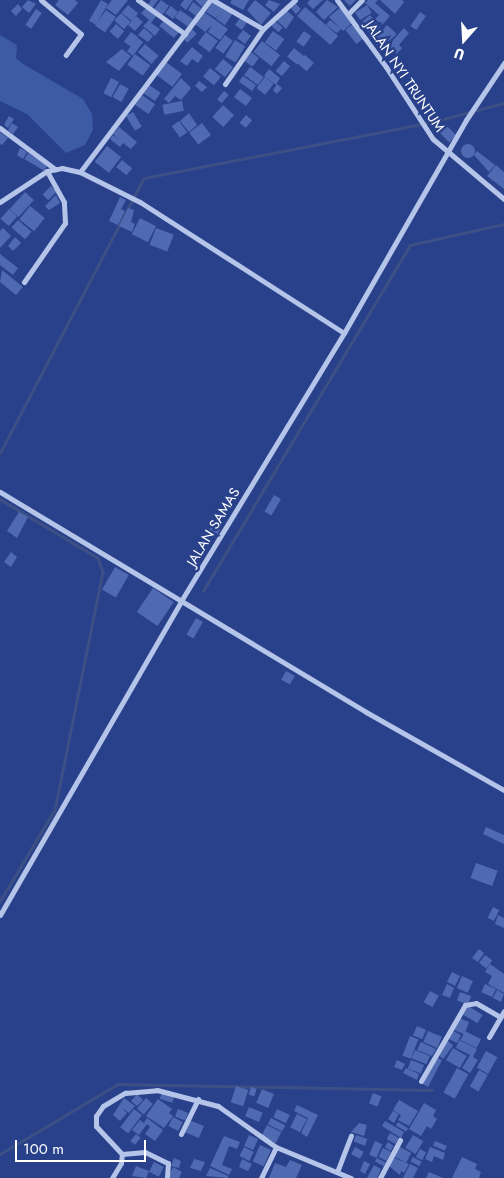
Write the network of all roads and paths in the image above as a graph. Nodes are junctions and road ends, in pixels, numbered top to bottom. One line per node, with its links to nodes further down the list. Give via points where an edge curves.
1 (41, 0): 10 (street, via 81,34)
2 (138, 0): 9 (street)
3 (211, 0): 8 (street); 9 (street)
4 (294, 0): 8 (street)
5 (337, 0): 7 (street, JALAN NYI TRUNTUM)
6 (362, 0): 7 (street)
7 (349, 13): 14 (street, JALAN NYI TRUNTUM, via 427,130)
8 (263, 29): 12 (street)
9 (186, 34): 17 (street)
10 (66, 55)
11 (504, 63): 14 (street, JALAN SAMAS)
12 (225, 84)
13 (0, 128): 15 (street)
14 (448, 154): 18 (street, JALAN NYI TRUNTUM); 21 (street, JALAN SAMAS)
15 (55, 169): 16 (street); 17 (street)
16 (47, 171): 19 (street); 20 (street, via 64,202 65,224)
17 (80, 172): 21 (street, via 140,202)
18 (504, 199)
19 (0, 202)
20 (24, 282)
21 (344, 333): 23 (street, JALAN SAMAS)
22 (0, 492): 23 (street)
23 (181, 601): 24 (street); 25 (street, JALAN SAMAS)
24 (504, 790)
25 (0, 915)
26 (504, 1011): 27 (street)
27 (500, 1017): 28 (street); 29 (street, via 476,1003 466,1005)
28 (489, 1037)
29 (421, 1081)
30 (198, 1099): 31 (street); 34 (street, via 228,1112); 35 (street, via 157,1090 114,1097 103,1106 95,1121)
31 (181, 1134)
32 (351, 1136): 36 (street)
33 (400, 1140): 41 (street)
34 (276, 1147): 36 (street); 39 (street)
35 (122, 1154): 37 (street, via 121,1163); 38 (street, via 145,1152 168,1162)
36 (337, 1172): 40 (street)
37 (112, 1178)
38 (167, 1178)
39 (261, 1178)
40 (351, 1178)
41 (380, 1178)

